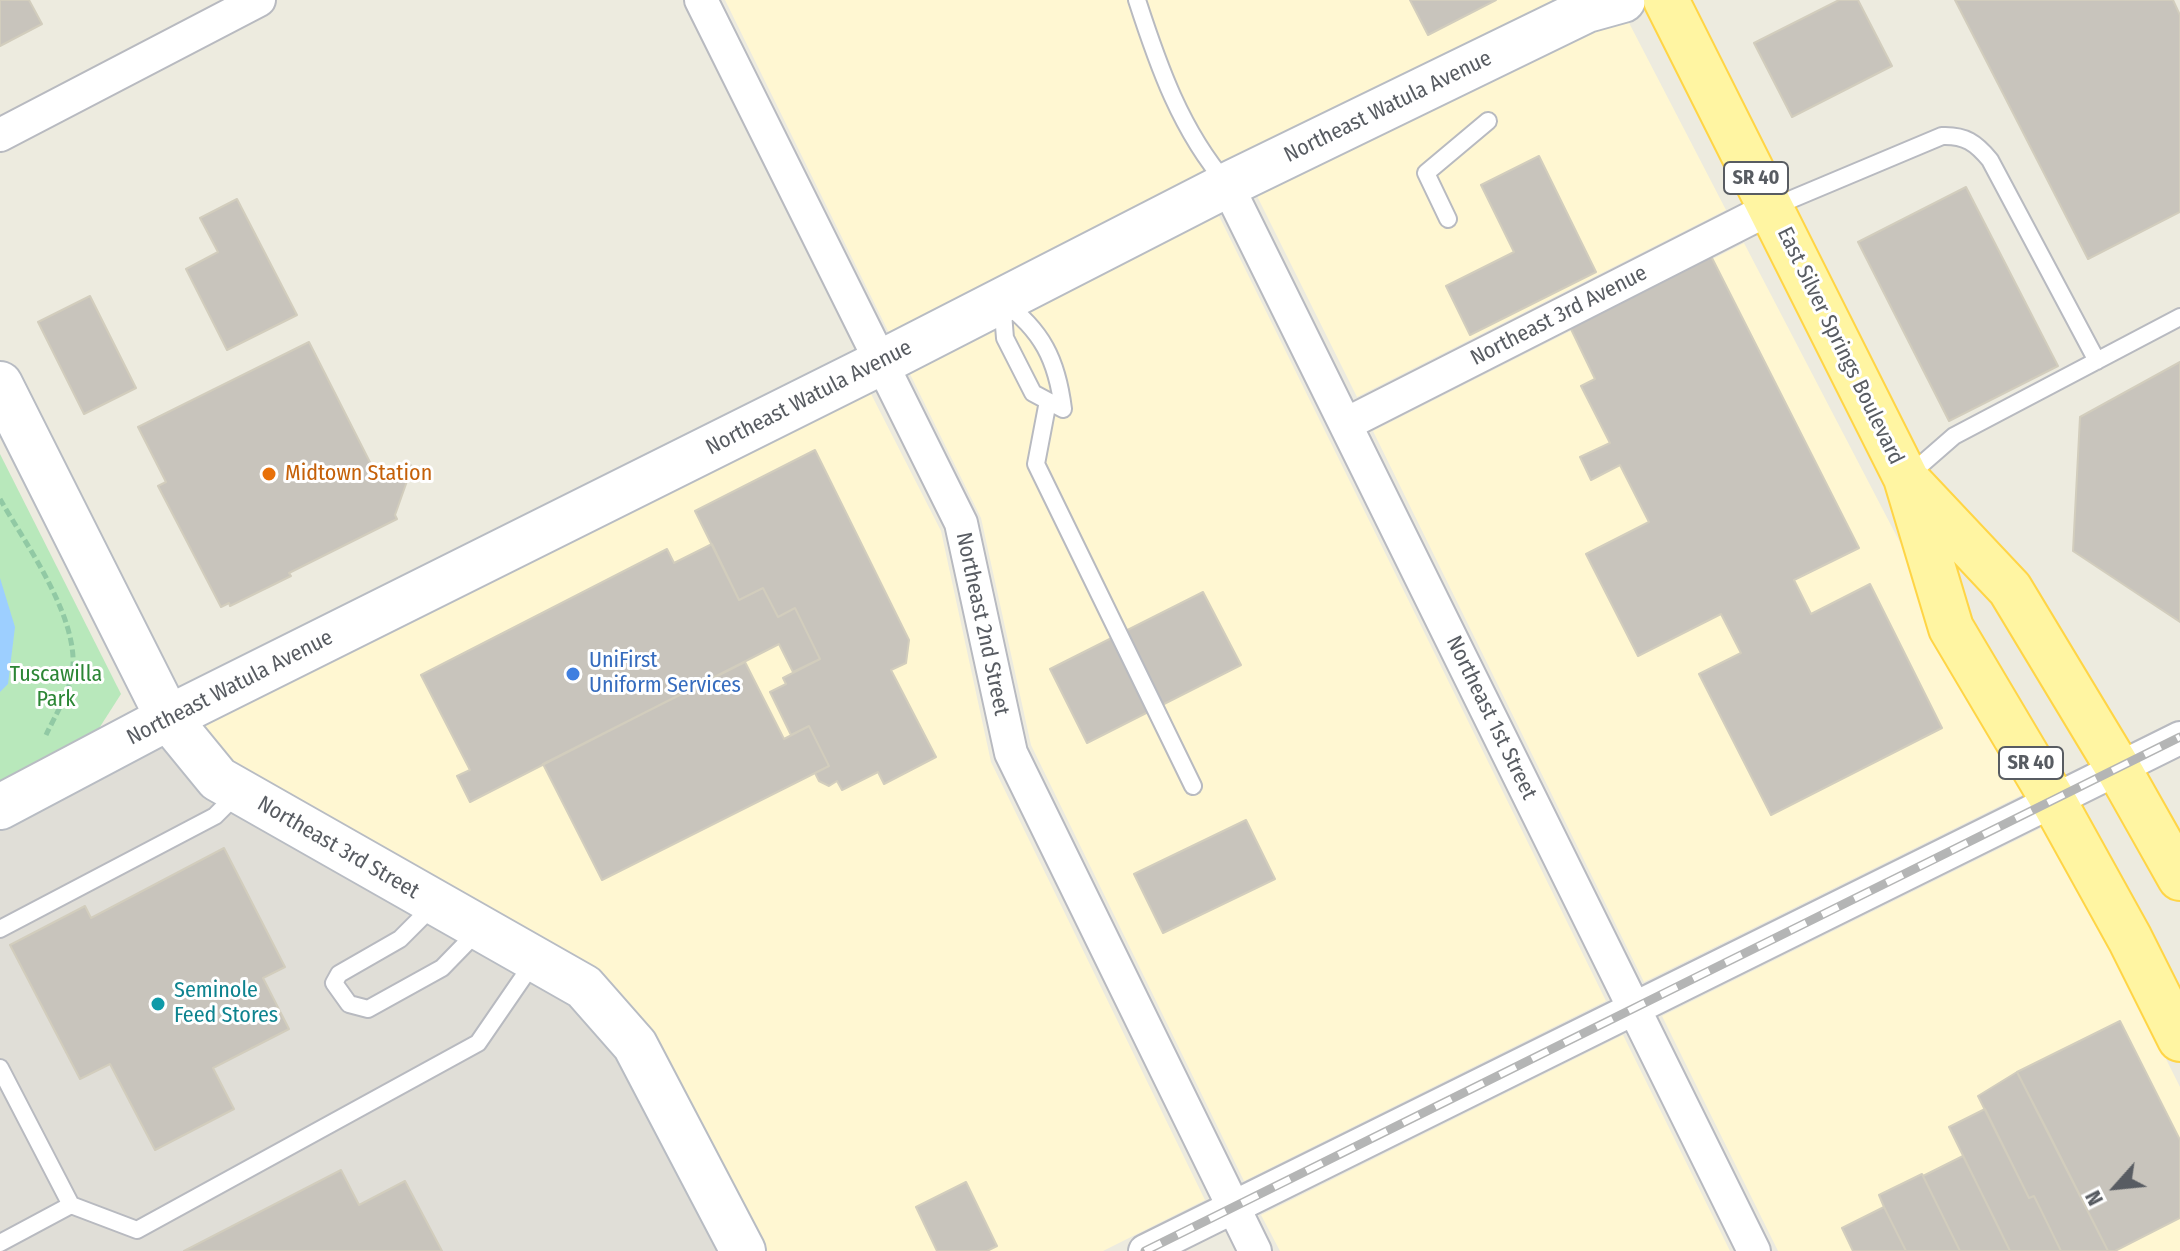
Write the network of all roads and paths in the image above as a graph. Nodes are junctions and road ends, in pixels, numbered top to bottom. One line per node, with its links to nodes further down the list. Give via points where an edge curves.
1 (259, 0): 7 (street)
2 (701, 0): 14 (street, Northeast 2nd Street)
3 (1137, 0): 8 (lane, via 1162,76 1207,161)
4 (1623, 0): 8 (street, Northeast Watula Avenue, via 1587,10)
5 (1666, 0): 9 (main road, East Silver Springs Boulevard / SR 40)
6 (1488, 121): 10 (lane, via 1426,173)
7 (0, 135)
8 (1227, 185): 11 (street, Northeast Watula Avenue); 17 (street, Northeast 1st Street)
9 (1771, 208): 13 (lane, via 1942,136 1975,143 1990,160); 17 (street, Northeast 3rd Avenue); 18 (main road, East Silver Springs Boulevard / SR 40)
10 (1448, 219)
11 (1002, 301): 14 (street, Northeast Watula Avenue); 16 (lane, via 1005,338 1033,393); 16 (lane, via 1029,321 1059,376 1063,409)
12 (2180, 317): 13 (lane)
13 (2097, 361): 18 (lane, via 1954,436)
14 (880, 363): 20 (street, Northeast Watula Avenue); 37 (street, Northeast 2nd Street, via 961,523 1011,753)
15 (0, 384): 20 (street, Northeast 3rd Street)
16 (1048, 401): 24 (lane, via 1036,464)
17 (1346, 424): 33 (street, Northeast 1st Street)
18 (1906, 478): 23 (main road, East Silver Springs Boulevard / SR 40, via 2010,589); 26 (main road, East Silver Springs Boulevard / SR 40, via 1951,628)
19 (0, 499): 22 (path, via 55,597 71,638 72,678)
20 (168, 718): 25 (street, Northeast 3rd Street, via 218,779); 27 (street, Northeast Watula Avenue)
21 (2180, 738): 23 (street)
22 (43, 740)
23 (2118, 768): 26 (street); 28 (main road, East Silver Springs Boulevard / SR 40)
24 (1193, 786)
25 (239, 791): 29 (street, Northeast 3rd Street); 31 (lane, via 215,816)
26 (2053, 800): 33 (street); 34 (main road, East Silver Springs Boulevard / SR 40)
27 (0, 807)
28 (2180, 878)
29 (436, 903): 30 (street, Northeast 3rd Street); 30 (lane, via 400,939 339,974 334,983 349,1004 368,1009 442,968)
30 (480, 928): 32 (street, Northeast 3rd Street)
31 (0, 929)
32 (535, 960): 36 (lane, via 478,1043 137,1230); 39 (street, Northeast 3rd Street, via 584,987 635,1045)
33 (1634, 1008): 37 (street); 42 (street, Northeast 1st Street)
34 (2180, 1039)
35 (0, 1068): 36 (lane)
36 (71, 1205): 38 (lane)
37 (1233, 1207): 40 (street); 41 (street, Northeast 2nd Street)
38 (0, 1243)
39 (743, 1251)
40 (1145, 1251)
41 (1255, 1251)
42 (1754, 1251)

